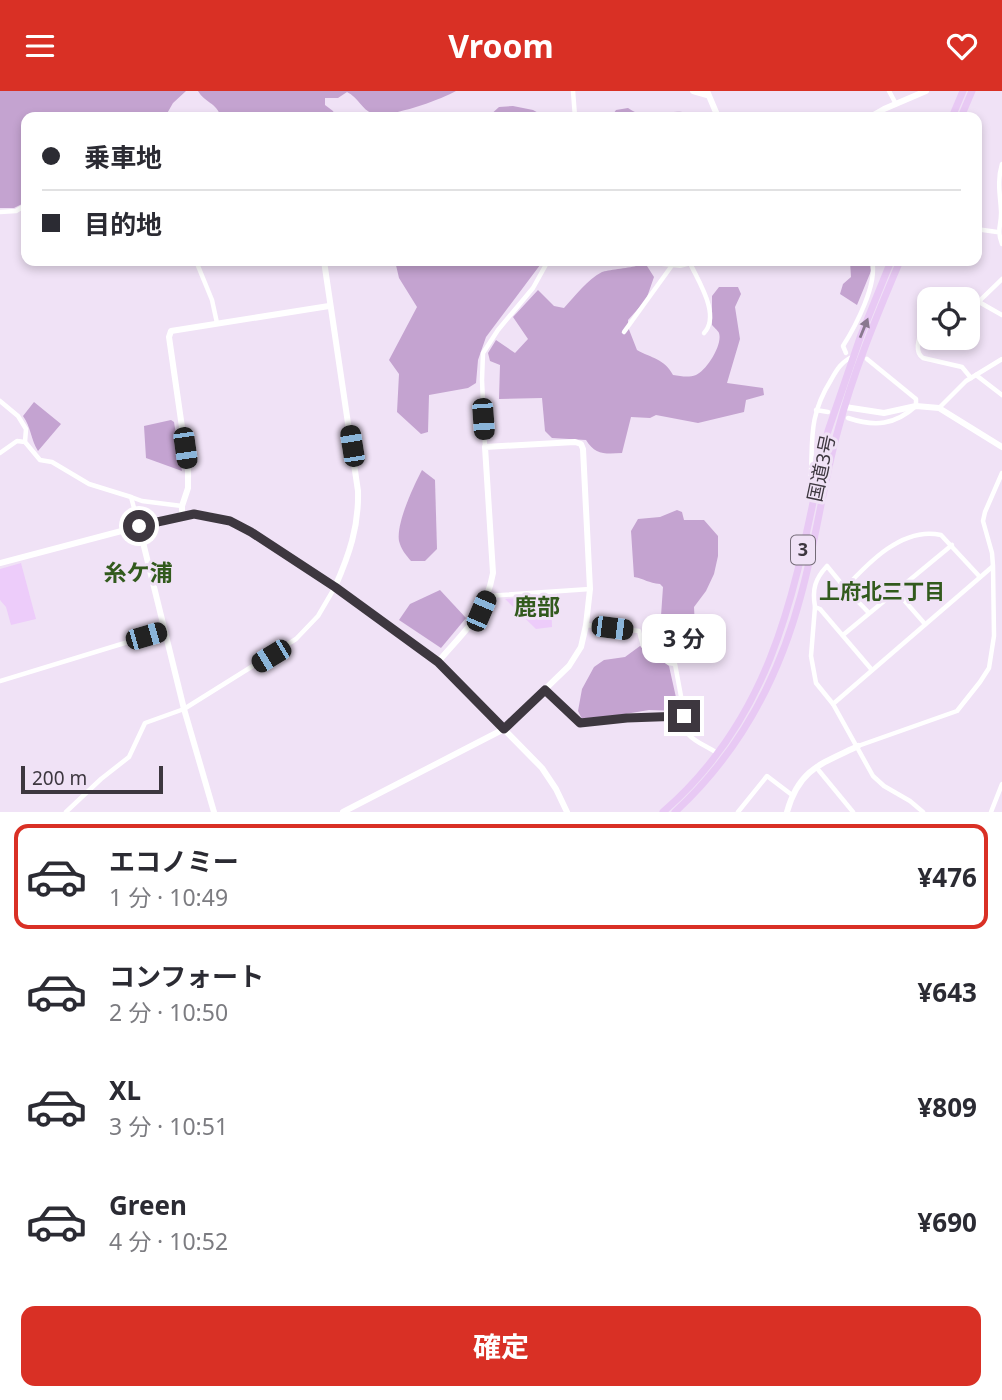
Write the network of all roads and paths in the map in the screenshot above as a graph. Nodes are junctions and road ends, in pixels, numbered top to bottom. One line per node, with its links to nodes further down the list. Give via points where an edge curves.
1 (573, 91): 9 (street)
2 (694, 91): 7 (street)
3 (889, 91): 8 (street)
4 (926, 91): 8 (street)
5 (962, 91): 12 (highway)
6 (972, 91): 13 (highway)
7 (707, 93): 10 (street)
8 (896, 104): 11 (street)
9 (575, 112)
10 (716, 112)
11 (880, 112)
12 (954, 112)
13 (963, 112)
14 (1002, 164): 18 (street)
15 (21, 208): 16 (street)
16 (0, 212)
17 (982, 230): 18 (street)
18 (997, 232): 19 (street)
19 (1002, 244)
20 (198, 266): 33 (street)
21 (325, 266): 31 (street)
22 (545, 266): 51 (street, via 483,353)
23 (672, 266): 34 (street)
24 (694, 266): 35 (street, via 710,316)
25 (872, 266): 37 (street, via 872,279 843,346)
26 (889, 266): 37 (highway, 国道3号 / 3, one-way to 26)
27 (898, 266): 44 (highway, 国道3号 / 3)
28 (1002, 279): 29 (street)
29 (980, 301)
30 (980, 303): 32 (street)
31 (329, 306): 33 (street); 63 (street, via 358,510 355,536)
32 (1002, 315)
33 (217, 323): 56 (street, via 174,329 169,334 188,469)
34 (625, 332)
35 (704, 333)
36 (918, 350): 40 (street, via 919,355 962,367)
37 (850, 354): 46 (street); 54 (highway, 国道3号 / 3)
38 (867, 359): 43 (street, via 916,399)
39 (1002, 359): 40 (street)
40 (973, 377): 41 (street); 45 (street)
41 (1002, 395)
42 (0, 401): 49 (street, via 18,416 26,429)
43 (916, 406): 44 (street, via 884,413); 45 (street); 48 (street, via 889,423 865,424)
44 (845, 407): 92 (highway, 国道3号 / 3, via 801,597 775,672 731,749)
45 (939, 408): 50 (street)
46 (816, 410): 47 (street); 54 (street, via 810,488)
47 (828, 412)
48 (848, 418)
49 (26, 442): 52 (street, via 17,441); 55 (street, via 40,460 89,484)
50 (1002, 446)
51 (485, 447): 65 (street, via 581,444); 67 (street, via 492,573)
52 (0, 453)
53 (1002, 473): 61 (street, via 983,521)
54 (816, 489): 83 (highway, 国道3号 / 3, via 782,631 756,693)
55 (131, 497): 56 (street); 58 (street)
56 (182, 506): 57 (street)
57 (182, 515): 58 (street); 63 (street, via 230,521)
58 (139, 526): 60 (street); 72 (street)
59 (952, 545): 62 (street); 64 (street, via 935,533 914,536 883,551); 66 (street)
60 (0, 563)
61 (993, 566): 62 (street); 82 (street, via 993,651 980,683 957,711)
62 (980, 577): 70 (street)
63 (335, 587): 74 (street); 79 (street, via 296,639)
64 (845, 588): 68 (street, via 827,566 813,591); 69 (street)
65 (590, 589): 67 (street); 71 (street)
66 (896, 591): 69 (street); 70 (street)
67 (488, 596): 74 (street)
68 (815, 607): 73 (street); 78 (street, via 811,634 814,676)
69 (869, 613): 73 (street)
70 (925, 624): 75 (street)
71 (586, 625): 77 (street, via 581,647); 80 (street, via 639,631 643,646 675,664)
72 (165, 631): 76 (street); 79 (street)
73 (843, 635): 75 (street)
74 (438, 662): 81 (street)
75 (872, 670): 78 (street)
76 (0, 681)
77 (545, 690): 80 (street, via 580,723); 81 (street)
78 (833, 705): 82 (street)
79 (184, 709): 87 (street, via 145,723 129,757); 88 (street)
80 (684, 716): 83 (street, via 688,734)
81 (504, 729): 89 (street); 90 (street, via 542,768)
82 (858, 746): 84 (street); 96 (street, via 878,782)
83 (717, 754): 91 (highway, 国道3号 / 3)
84 (815, 767): 86 (street); 95 (street)
85 (1002, 784): 97 (street)
86 (792, 795): 93 (street, via 766,776); 94 (street)
87 (66, 812)
88 (214, 812)
89 (343, 812)
90 (567, 812)
91 (663, 812)
92 (675, 812)
93 (738, 812)
94 (787, 812)
95 (853, 812)
96 (923, 812)
97 (991, 812)

